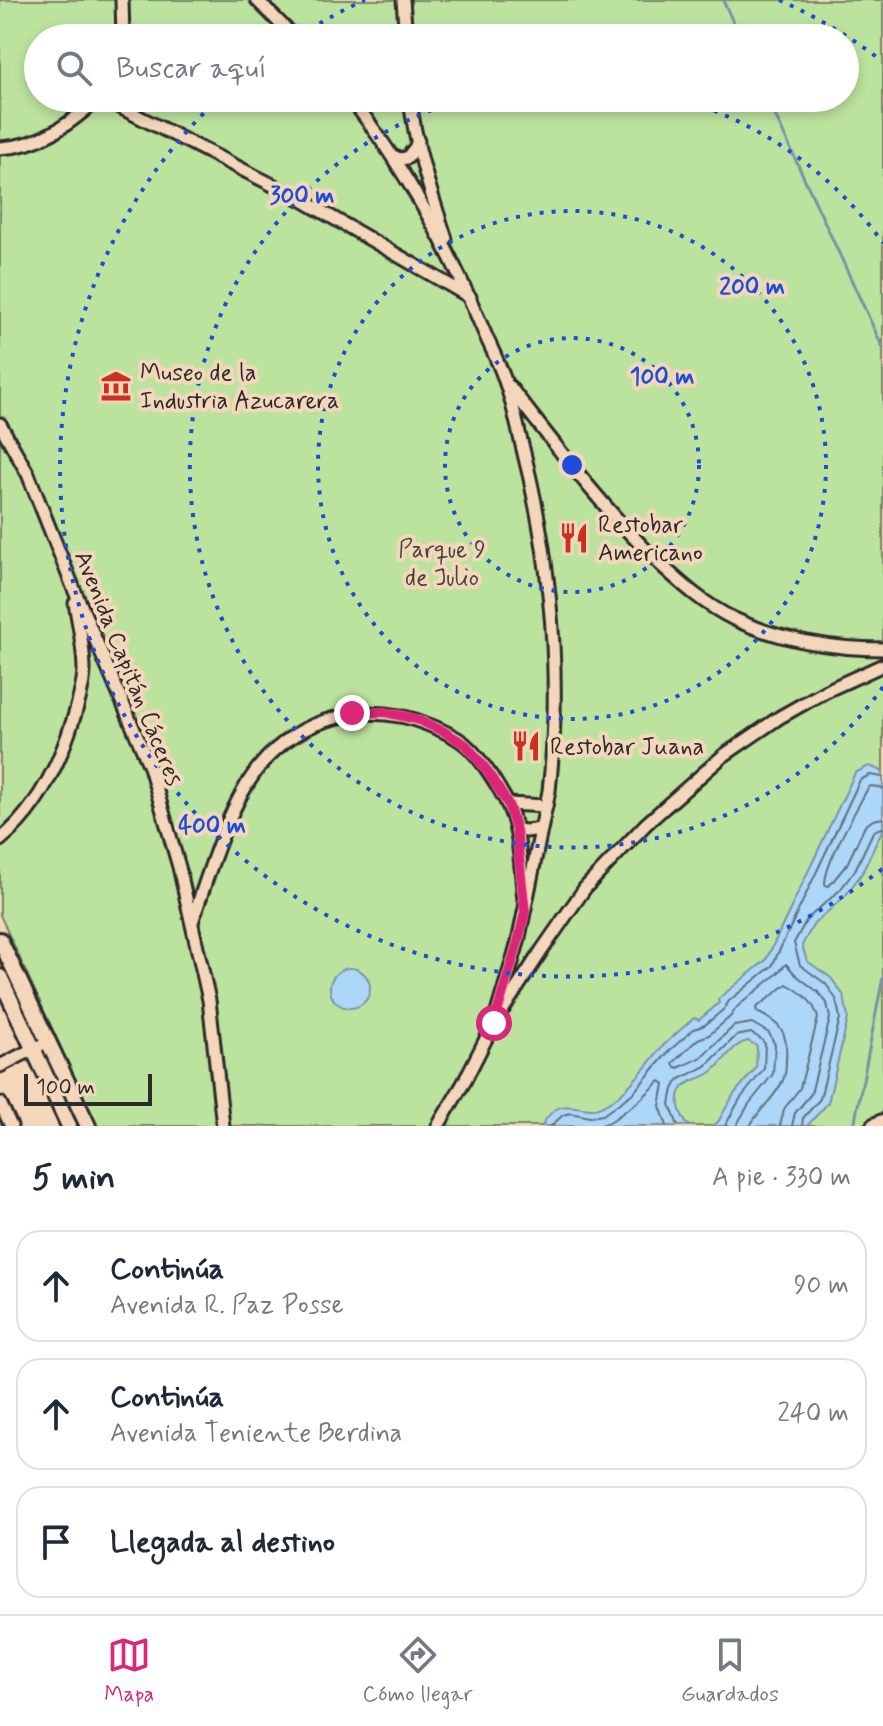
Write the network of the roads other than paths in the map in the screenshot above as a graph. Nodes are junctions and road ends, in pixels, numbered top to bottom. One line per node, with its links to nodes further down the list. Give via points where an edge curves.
1 (122, 0): 4 (street)
2 (257, 0): 5 (street)
3 (403, 0): 6 (street)
4 (123, 24)
5 (281, 24)
6 (405, 24)
7 (84, 112): 12 (street, via 50,136)
8 (128, 112): 15 (street, via 302,200)
9 (361, 112): 13 (street)
10 (413, 112): 11 (street)
11 (418, 140): 13 (street, via 407,158); 14 (street)
12 (0, 148)
13 (393, 156): 14 (street)
14 (454, 262): 15 (street)
15 (470, 297): 16 (street)
16 (506, 382): 19 (street, via 626,532 689,591 735,619 783,637); 22 (street, via 544,543 549,589 555,703)
17 (0, 424): 18 (street, Avenida Capitán Cáceres, via 28,474)
18 (73, 587): 25 (street, via 83,652 81,696 46,786); 27 (street, Avenida Capitán Cáceres, via 150,767)
19 (883, 649)
20 (883, 665): 30 (street, via 826,691 746,740 646,824 585,888)
21 (508, 804): 22 (street); 24 (street); 27 (street, via 466,745 416,719 385,712 321,721 293,735 260,766 233,811)
22 (546, 806): 23 (street)
23 (541, 829): 24 (street); 26 (street)
24 (516, 830): 26 (street)
25 (0, 840)
26 (525, 912): 30 (street)
27 (192, 923): 39 (street, Avenida Capitán Cáceres, via 209,1000)
28 (0, 940): 31 (main road)
29 (0, 977): 32 (main road)
30 (494, 1023): 40 (street)
31 (49, 1041): 32 (street); 38 (main road)
32 (34, 1049): 33 (street); 37 (main road)
33 (0, 1066)
34 (0, 1103): 36 (street)
35 (883, 1122): 41 (main road)
36 (11, 1126)
37 (69, 1126)
38 (88, 1126)
39 (223, 1126)
40 (438, 1126)
41 (874, 1126)

